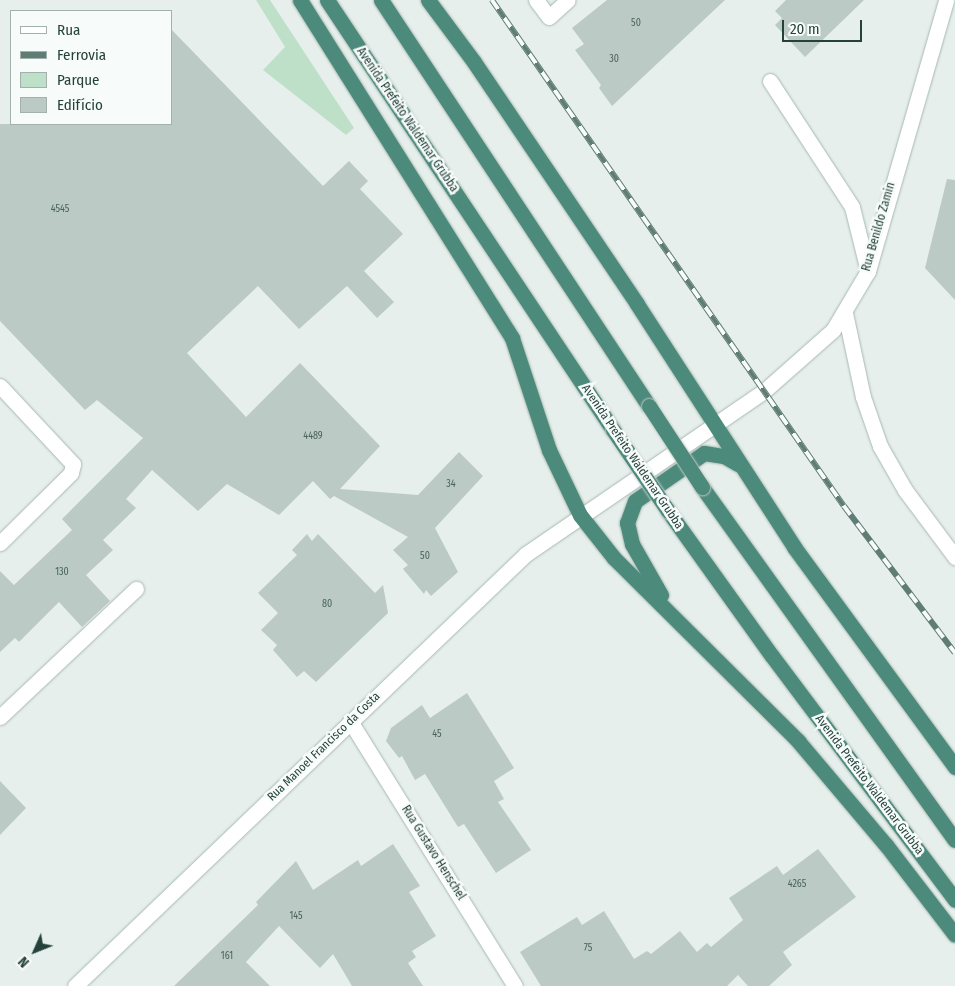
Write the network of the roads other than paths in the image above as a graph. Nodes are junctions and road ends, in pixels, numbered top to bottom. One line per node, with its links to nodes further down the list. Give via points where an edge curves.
1 (300, 0): 14 (highway, via 512,338 549,450)
2 (327, 0): 23 (highway, Avenida Prefeito Waldemar Grubba, bridge, via 668,511)
3 (381, 0): 22 (highway, bridge, via 702,487)
4 (428, 0): 12 (highway, via 491,86)
5 (536, 0): 6 (main road, via 549,18)
6 (568, 0)
7 (946, 0): 9 (main road, Rua Benildo Zamin)
8 (770, 81): 9 (main road, via 852,207)
9 (868, 271): 10 (main road, Rua Benildo Zamin)
10 (845, 312): 12 (main road, Rua Benildo Zamin, via 814,350); 16 (main road, via 863,397 880,446 905,490)
11 (0, 386): 15 (main road, via 68,457 73,469)
12 (714, 426): 13 (highway); 14 (main road, Rua Manoel Francisco da Costa)
13 (740, 465): 18 (highway, via 724,456 704,453 635,501 627,523 632,544 650,579); 21 (highway, via 794,547)
14 (580, 516): 18 (highway, via 614,558); 20 (main road, Rua Manoel Francisco da Costa, via 526,554)
15 (0, 543)
16 (955, 557)
17 (136, 588): 19 (main road)
18 (682, 624): 24 (highway, via 798,741)
19 (0, 717)
20 (350, 721): 25 (main road, Rua Manoel Francisco da Costa); 26 (main road, Rua Gustavo Henschel)
21 (955, 767)
22 (955, 840)
23 (955, 900)
24 (955, 935)
25 (74, 986)
26 (515, 986)

